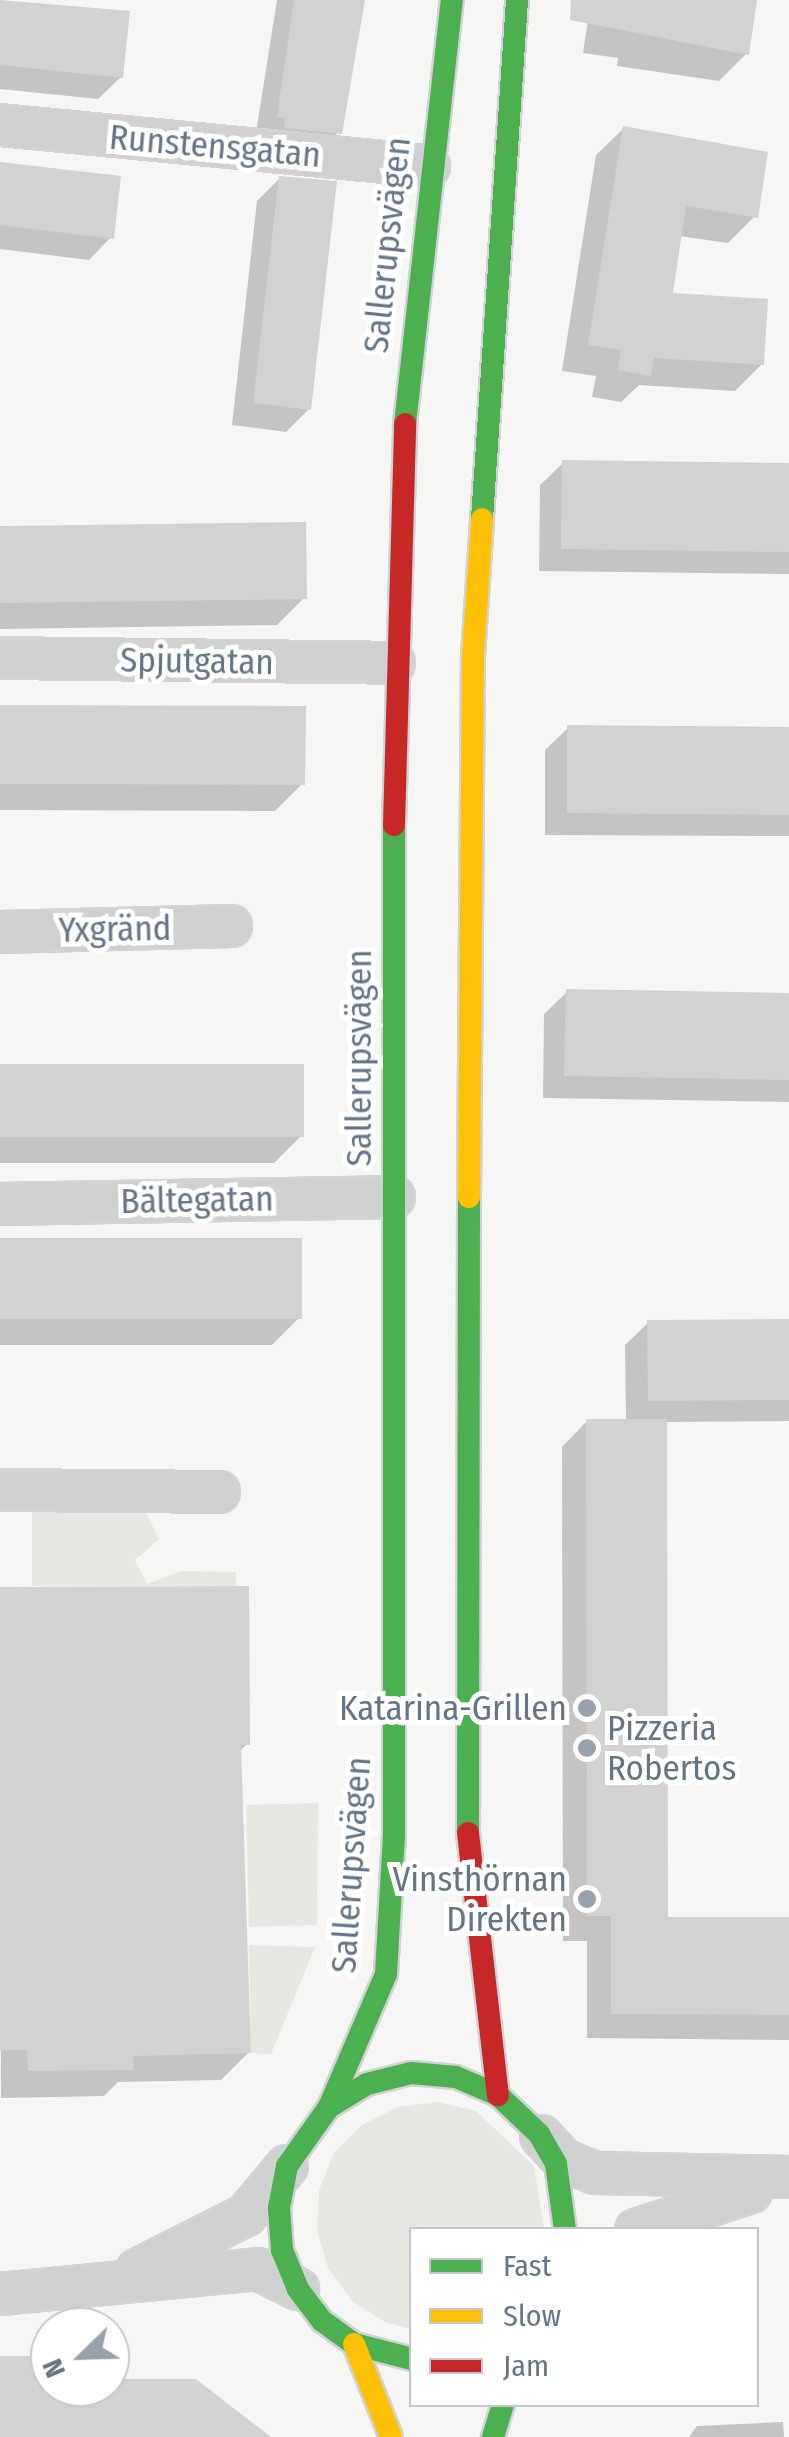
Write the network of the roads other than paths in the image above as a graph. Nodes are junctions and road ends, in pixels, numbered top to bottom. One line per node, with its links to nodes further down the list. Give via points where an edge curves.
1 (452, 0): 4 (main road, Sallerupsvägen)
2 (517, 0): 13 (main road, via 473,676 464,1780 479,1972)
3 (0, 125): 4 (street, Runstensgatan)
4 (429, 166): 6 (main road, Sallerupsvägen, via 408,359)
5 (0, 658): 6 (street, Spjutgatan)
6 (394, 662): 9 (main road, Sallerupsvägen)
7 (231, 926): 8 (street, Yxgränd)
8 (0, 932)
9 (394, 1197): 10 (street, Bältegatan); 14 (main road, Sallerupsvägen, via 394,1834 386,1974)
10 (0, 1204)
11 (0, 1490): 12 (street)
12 (219, 1492)
13 (498, 2094): 14 (main road, Sallerupsvägen, via 456,2078 412,2073 367,2084); 15 (main road, Sallerupsvägen)
14 (329, 2107): 16 (main road, Sallerupsvägen)
15 (539, 2134): 17 (street, via 563,2160 595,2174); 18 (main road, Sallerupsvägen, via 556,2164)
16 (287, 2166): 20 (main road, via 281,2236); 22 (street, via 246,2215 181,2249 142,2268)
17 (789, 2180): 19 (street)
18 (565, 2227)
19 (645, 2227)
20 (298, 2289): 22 (street, via 258,2268); 23 (main road, via 322,2321)
21 (0, 2294): 22 (street)
22 (41, 2294)
23 (354, 2344): 24 (main road); 26 (main road)
24 (409, 2359)
25 (501, 2407): 27 (main road)
26 (392, 2437)
27 (494, 2437)

